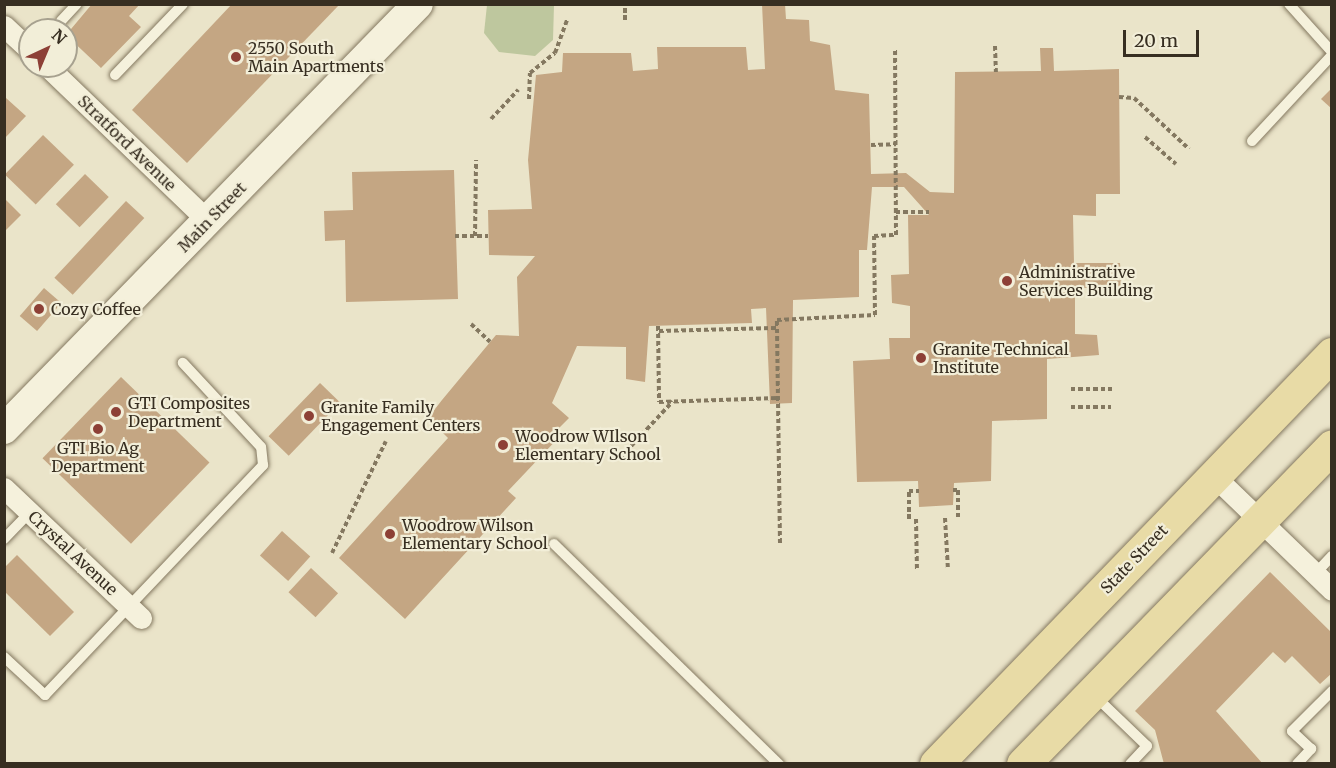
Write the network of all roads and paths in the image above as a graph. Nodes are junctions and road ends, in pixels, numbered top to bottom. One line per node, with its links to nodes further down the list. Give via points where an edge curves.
1 (77, 4): 6 (lane)
2 (183, 4): 17 (lane)
3 (418, 4): 32 (street, Main Street)
4 (625, 4): 8 (path)
5 (1289, 4): 15 (lane)
6 (64, 18)
7 (567, 20): 21 (path, via 555,52 530,73)
8 (625, 20)
9 (4, 26): 10 (street)
10 (18, 39)
11 (1154, 40): 13 (path)
12 (995, 46): 16 (path)
13 (1148, 47)
14 (895, 48): 25 (path)
15 (1332, 53): 24 (lane)
16 (996, 72)
17 (115, 75)
18 (59, 78): 32 (street, Stratford Avenue)
19 (518, 90): 22 (path)
20 (1119, 97): 27 (path, via 1134,98)
21 (528, 99)
22 (491, 119)
23 (1145, 137): 29 (path)
24 (1252, 141)
25 (896, 144): 26 (path); 30 (path)
26 (871, 145)
27 (1189, 149)
28 (476, 160): 34 (path)
29 (1176, 164)
30 (896, 212): 31 (path); 38 (path, via 896,235 874,236 875,315 777,320)
31 (929, 212)
32 (208, 221): 49 (street, Main Street)
33 (456, 236): 34 (path)
34 (475, 236): 35 (path)
35 (488, 236)
36 (471, 324): 40 (path)
37 (658, 326): 39 (path)
38 (777, 328): 39 (path); 45 (path)
39 (658, 332): 46 (path, via 659,402)
40 (490, 342)
41 (1332, 354): 53 (main road, State Street)
42 (183, 363): 72 (lane, via 261,447 263,465)
43 (1071, 389): 44 (path)
44 (1112, 389)
45 (778, 398): 46 (path); 64 (path)
46 (674, 401): 52 (path)
47 (1071, 407): 48 (path)
48 (1112, 407)
49 (4, 429)
50 (386, 441): 66 (path)
51 (1332, 446): 62 (main road)
52 (621, 457)
53 (1214, 476): 62 (street); 76 (main road, State Street)
54 (4, 489): 57 (street, Crystal Avenue)
55 (953, 490): 59 (path, via 958,490)
56 (919, 491): 60 (path, via 909,491)
57 (30, 512): 63 (lane); 72 (street, Crystal Avenue)
58 (945, 518): 69 (path)
59 (958, 518)
60 (909, 519)
61 (916, 519): 68 (path)
62 (1259, 520): 70 (street); 75 (main road)
63 (4, 539)
64 (780, 543)
65 (554, 544): 77 (lane)
66 (332, 553)
67 (1332, 556): 70 (lane)
68 (917, 569)
69 (948, 570)
70 (1315, 574): 71 (street)
71 (1332, 590)
72 (135, 612): 73 (lane, via 45,695)
73 (4, 657)
74 (1332, 691): 80 (lane, via 1292,731 1311,749)
75 (1091, 692): 78 (main road); 79 (lane, via 1147,746)
76 (946, 760)
77 (779, 764)
78 (1023, 764)
79 (1130, 764)
80 (1297, 764)

